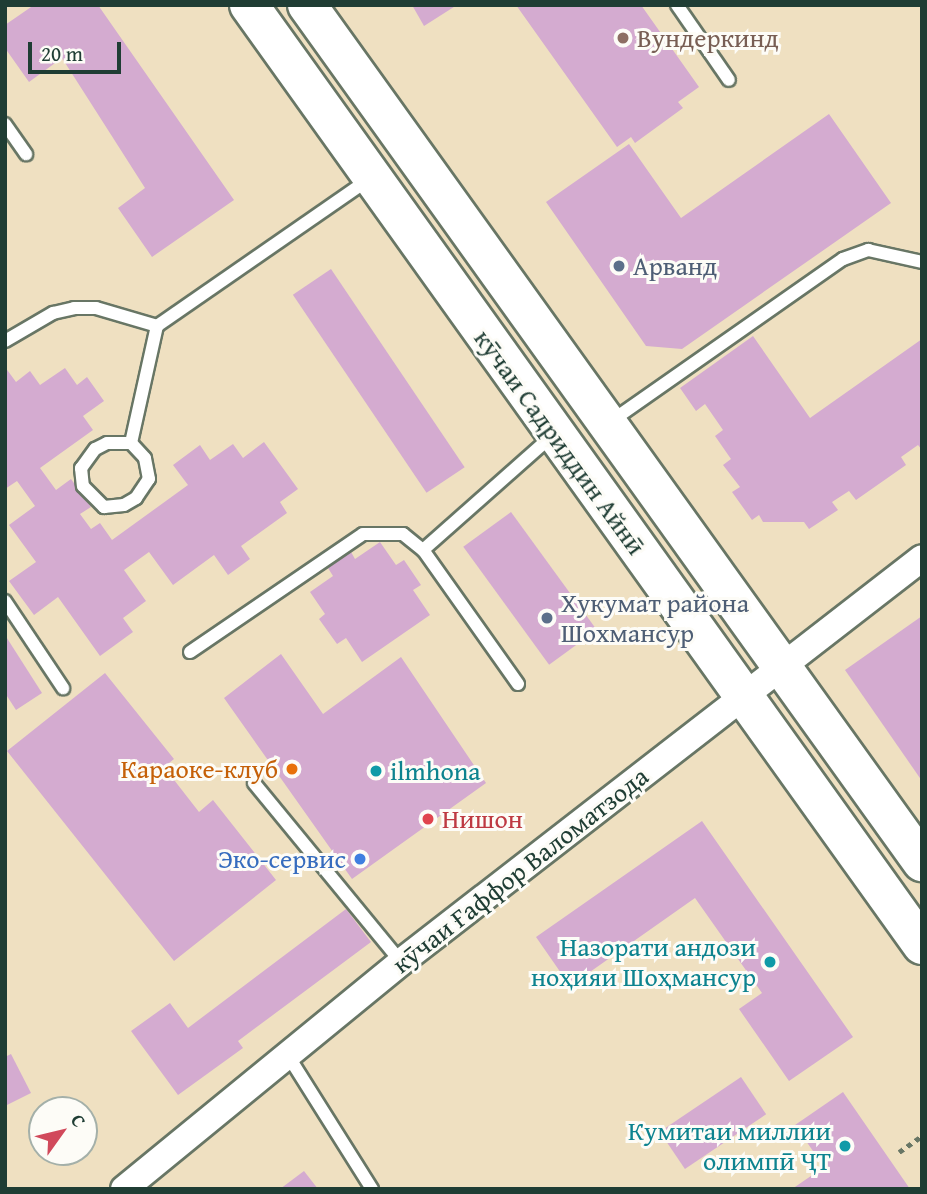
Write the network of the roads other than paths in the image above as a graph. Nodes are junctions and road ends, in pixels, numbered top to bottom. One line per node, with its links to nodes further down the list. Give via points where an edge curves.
1 (249, 5): 8 (highway, кӯчаи Садриддин Айнӣ)
2 (307, 5): 6 (highway, кӯчаи Садриддин Айнӣ)
3 (677, 5): 4 (lane)
4 (729, 80)
5 (5, 124): 7 (lane)
6 (410, 150): 8 (street); 12 (highway, кӯчаи Садриддин Айнӣ)
7 (26, 154)
8 (371, 178): 10 (lane); 13 (highway, кӯчаи Садриддин Айнӣ)
9 (922, 262): 12 (lane, via 868,250 842,259)
10 (157, 326): 11 (lane, via 96,309 74,308 53,313); 14 (lane)
11 (5, 341)
12 (606, 425): 19 (highway, кӯчаи Садриддин Айнӣ)
13 (555, 434): 15 (lane); 22 (highway, кӯчаи Садриддин Айнӣ)
14 (131, 443): 14 (lane, via 145,458 149,478 124,505 103,507 83,486 81,468 94,449 107,443)
15 (423, 550): 18 (lane, via 403,534 363,534); 20 (lane)
16 (922, 558): 19 (street, кӯчаи Ғаффор Валоматзода)
17 (5, 601): 21 (lane)
18 (190, 652)
19 (782, 668): 22 (street, кӯчаи Ғаффор Валоматзода); 24 (highway, кӯчаи Садриддин Айнӣ)
20 (518, 684)
21 (63, 688)
22 (744, 698): 25 (highway, кӯчаи Садриддин Айнӣ); 26 (street, кӯчаи Ғаффор Валоматзода)
23 (254, 782): 26 (lane)
24 (922, 862)
25 (922, 945)
26 (401, 962): 27 (street, кӯчаи Ғаффор Валоматзода)
27 (287, 1053): 28 (street, кӯчаи Ғаффор Валоматзода); 29 (lane)
28 (124, 1189)
29 (372, 1189)

